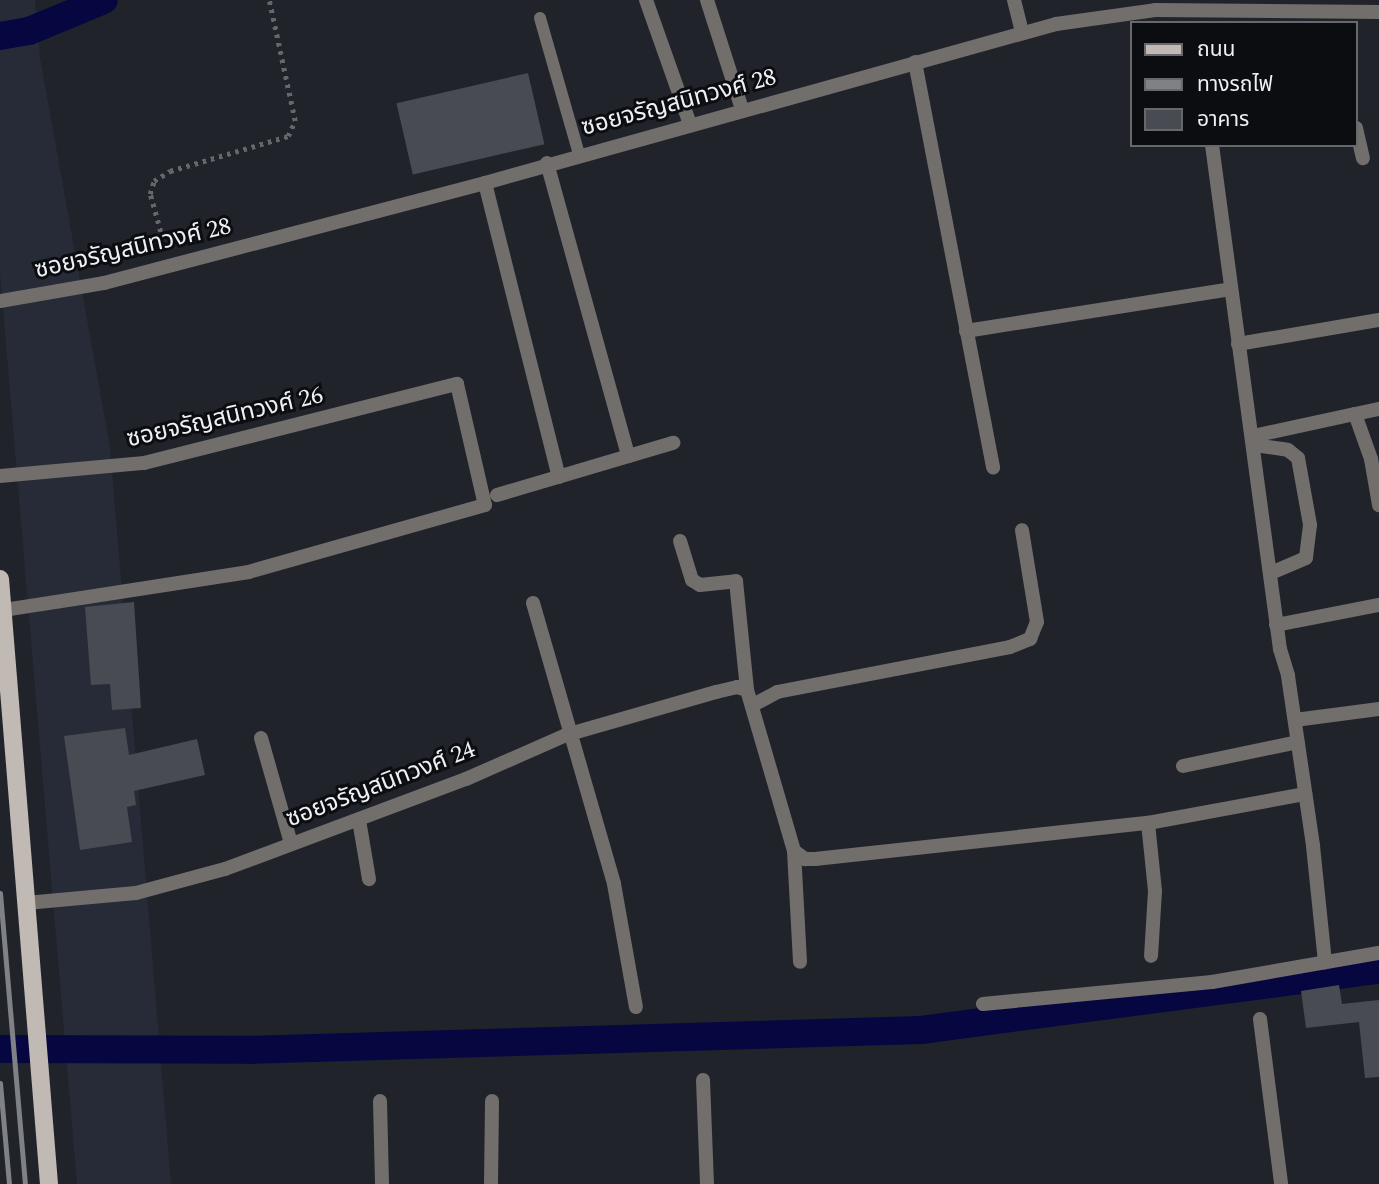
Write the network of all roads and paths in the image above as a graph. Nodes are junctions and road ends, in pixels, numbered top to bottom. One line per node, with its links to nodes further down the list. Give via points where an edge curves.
1 (270, 0): 19 (path, via 295,121 288,136 170,171 154,181 150,194)
2 (646, 0): 12 (street)
3 (707, 0): 11 (street)
4 (1014, 0): 9 (street)
5 (1197, 11): 7 (street, ซอยจรัญสนิทวงศ์ 28); 9 (street, ซอยจรัญสนิทวงศ์ 28, via 1155,10)
6 (1379, 12): 7 (street, ซอยจรัญสนิทวงศ์ 28)
7 (1338, 17)
8 (540, 18): 15 (lane)
9 (1023, 33): 10 (street, ซอยจรัญสนิทวงศ์ 28)
10 (915, 62): 11 (street, ซอยจรัญสนิทวงศ์ 28); 23 (street)
11 (742, 110): 12 (street, ซอยจรัญสนิทวงศ์ 28)
12 (690, 124): 15 (street, ซอยจรัญสนิทวงศ์ 28)
13 (1358, 137): 16 (street)
14 (1212, 147): 20 (street)
15 (579, 154): 17 (street, ซอยจรัญสนิทวงศ์ 28)
16 (1363, 158)
17 (547, 163): 18 (street, ซอยจรัญสนิทวงศ์ 28); 29 (street)
18 (485, 183): 19 (street, ซอยจรัญสนิทวงศ์ 28); 32 (street)
19 (169, 266): 21 (street, ซอยจรัญสนิทวงศ์ 28)
20 (1231, 289): 23 (street); 24 (street)
21 (0, 301)
22 (1379, 320): 24 (street)
23 (966, 331): 30 (street)
24 (1238, 344): 27 (street)
25 (1379, 409): 26 (street)
26 (1355, 414): 27 (street); 34 (street, via 1371,458)
27 (1253, 440): 37 (street); 37 (street, via 1288,450 1298,458 1310,525 1306,558)
28 (673, 443): 29 (street)
29 (628, 456): 32 (street)
30 (993, 468)
31 (0, 475): 41 (street, ซอยจรัญสนิทวงศ์ 26, via 144,463 457,384 485,505 249,572)
32 (559, 477): 33 (street)
33 (497, 495)
34 (1379, 505)
35 (1023, 530): 44 (street, via 1037,621 1030,639 1010,647 777,692)
36 (680, 541): 43 (street, via 692,580 700,585 736,581)
37 (1270, 573): 42 (street)
38 (0, 579): 41 (main road)
39 (533, 603): 47 (street)
40 (1379, 605): 42 (street)
41 (3, 610): 57 (main road)
42 (1276, 625): 46 (street)
43 (747, 690): 44 (street); 47 (street, ซอยจรัญสนิทวงศ์ 24, via 737,687 716,692)
44 (753, 705): 55 (street)
45 (1379, 709): 46 (street)
46 (1295, 720): 49 (street)
47 (573, 733): 52 (street, ซอยจรัญสนิทวงศ์ 24); 63 (street, via 614,884)
48 (261, 738): 54 (street)
49 (1298, 742): 50 (street); 51 (street)
50 (1183, 766)
51 (1305, 794): 53 (street); 61 (street)
52 (359, 820): 54 (street, ซอยจรัญสนิทวงศ์ 24); 56 (street)
53 (1148, 823): 55 (street, via 815,859 805,859); 59 (street, via 1155,891)
54 (291, 843): 57 (street, ซอยจรัญสนิทวงศ์ 24, via 225,869 136,893)
55 (794, 851): 60 (street)
56 (369, 879)
57 (26, 903): 68 (main road)
58 (1379, 953): 61 (street)
59 (1151, 956)
60 (800, 962)
61 (1325, 962): 62 (street, via 1137,992)
62 (984, 1004)
63 (636, 1007)
64 (1260, 1019): 72 (street)
65 (703, 1080): 71 (street)
66 (380, 1101): 69 (street)
67 (492, 1101): 70 (street)
68 (49, 1184)
69 (382, 1184)
70 (491, 1184)
71 (707, 1184)
72 (1281, 1184)

